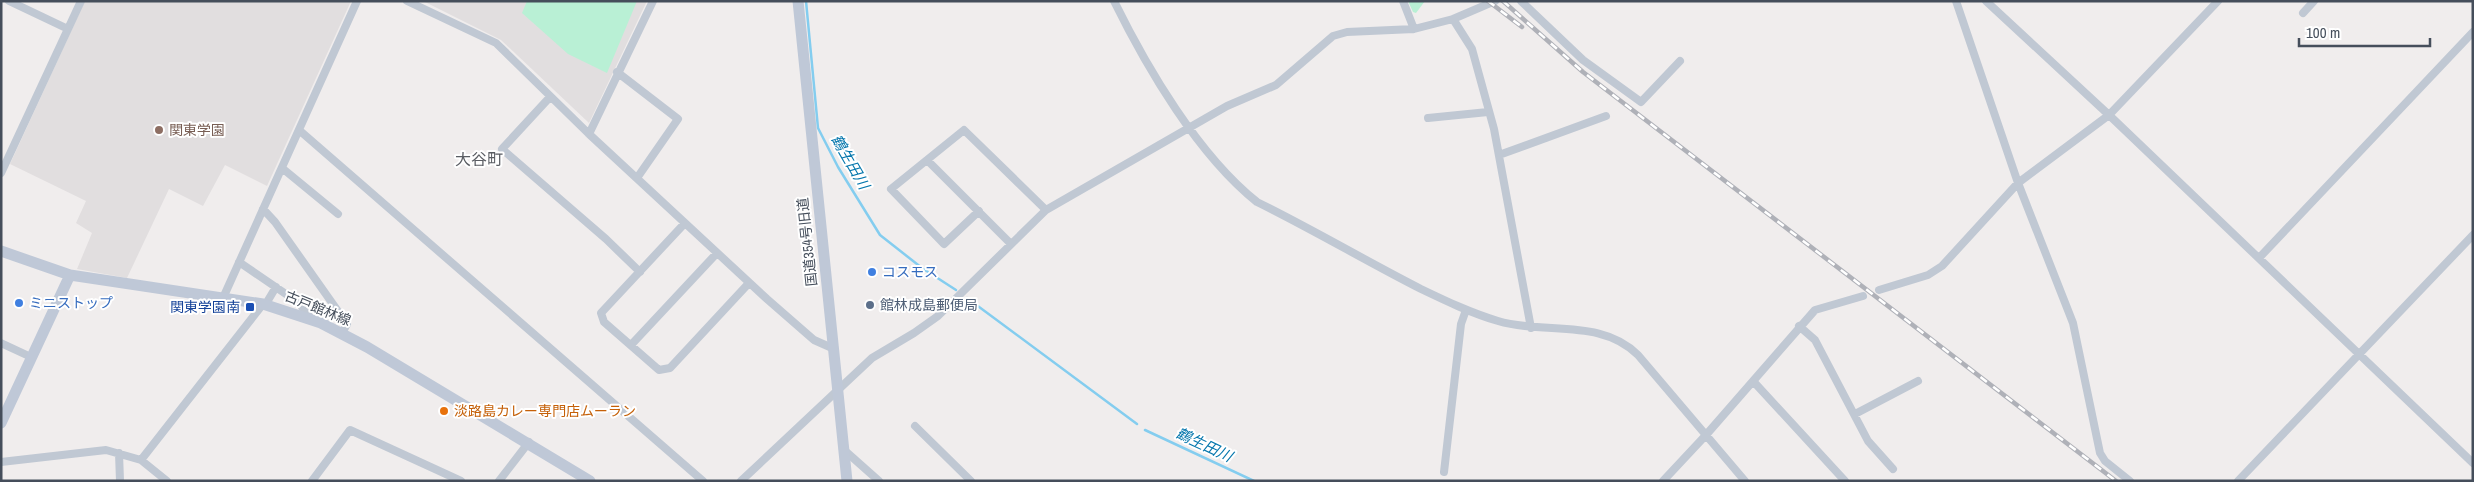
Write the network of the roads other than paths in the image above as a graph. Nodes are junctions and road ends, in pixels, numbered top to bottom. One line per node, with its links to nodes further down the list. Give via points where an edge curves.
1 (9, 1): 18 (street)
2 (81, 1): 18 (street)
3 (356, 1): 28 (street)
4 (407, 1): 22 (street, via 496,43)
5 (653, 1): 21 (street)
6 (798, 1): 63 (street, 国道354号旧道)
7 (1114, 1): 27 (street)
8 (1403, 1): 17 (street)
9 (1496, 1): 16 (street)
10 (1521, 1): 20 (street, via 1583,60 1641,102)
11 (1956, 1): 36 (street)
12 (1986, 1): 24 (street)
13 (2218, 1): 24 (street)
14 (2314, 1): 15 (street)
15 (2303, 13)
16 (1452, 19): 17 (street); 23 (street, via 1472,49)
17 (1414, 28): 27 (street, via 1347,32 1333,36 1276,86 1227,106)
18 (68, 29): 32 (street)
19 (2473, 32): 46 (street)
20 (1680, 61)
21 (617, 72): 29 (street); 35 (street, via 678,118)
22 (550, 96): 29 (street); 48 (street, via 502,149)
23 (1488, 112): 26 (street); 30 (street)
24 (2109, 115): 36 (street); 46 (street)
25 (1606, 116): 30 (street)
26 (1428, 118)
27 (1187, 128): 38 (street); 56 (street, via 1256,202 1368,263)
28 (299, 130): 33 (street); 87 (street)
29 (589, 134): 35 (street)
30 (1499, 154): 59 (street)
31 (927, 160): 38 (street, via 964,130); 39 (street); 39 (street, via 891,189 944,244)
32 (3, 164): 34 (street)
33 (282, 168): 37 (street); 40 (street)
34 (1, 173)
35 (637, 178): 41 (street)
36 (2018, 183): 52 (street, via 1942,266 1928,275); 95 (street, via 2073,323 2100,453)
37 (263, 210): 47 (street); 60 (street, via 275,222 347,324)
38 (1046, 210): 43 (street)
39 (978, 211): 43 (street)
40 (338, 214)
41 (685, 224): 45 (street); 48 (street)
42 (2473, 235): 64 (street)
43 (1011, 244): 68 (street, via 938,316 872,358)
44 (1, 250): 49 (street, 古戸館林線)
45 (716, 253): 50 (street); 62 (street)
46 (2259, 258): 64 (street)
47 (239, 262): 51 (street); 54 (street)
48 (640, 272): 62 (street, via 602,313 604,322)
49 (70, 275): 54 (street, 古戸館林線); 65 (street)
50 (749, 283): 62 (street, via 670,368 659,370); 63 (street, via 814,340)
51 (276, 287): 55 (street); 57 (street, via 299,303)
52 (1879, 290)
53 (1863, 296): 58 (street, via 1815,310)
54 (223, 298): 55 (street, 古戸館林線)
55 (263, 304): 57 (street, 古戸館林線); 76 (street)
56 (1466, 310): 59 (street); 80 (street, via 1461,324)
57 (311, 319): 60 (street, 古戸館林線)
58 (1799, 326): 66 (street); 69 (street, via 1815,340)
59 (1531, 328): 72 (street, via 1587,331 1625,342)
60 (342, 333): 73 (street, 古戸館林線)
61 (1, 344): 65 (street)
62 (631, 345)
63 (832, 348): 68 (street, 国道354号旧道)
64 (2359, 354): 78 (street); 96 (street)
65 (31, 357): 70 (street)
66 (1753, 380): 72 (street); 94 (street)
67 (1918, 381): 69 (street)
68 (837, 388): 74 (street, 国道354号旧道); 88 (street)
69 (1854, 414): 79 (street, via 1868,440)
70 (1, 423)
71 (915, 426): 91 (street)
72 (1706, 435): 92 (street); 93 (street)
73 (529, 442): 85 (street); 86 (street, 古戸館林線)
74 (843, 449): 89 (street, 国道354号旧道); 90 (street)
75 (119, 453): 76 (street); 77 (street, via 106,450); 81 (street)
76 (141, 460): 82 (street)
77 (1, 462)
78 (2473, 463)
79 (1893, 469)
80 (1444, 472)
81 (120, 481)
82 (167, 481)
83 (312, 481): 84 (street, via 350,430)
84 (461, 481)
85 (499, 481)
86 (590, 481)
87 (702, 481)
88 (741, 481)
89 (847, 481)
90 (879, 481)
91 (971, 481)
92 (1663, 481)
93 (1745, 481)
94 (1845, 481)
95 (2130, 481)
96 (2238, 481)

